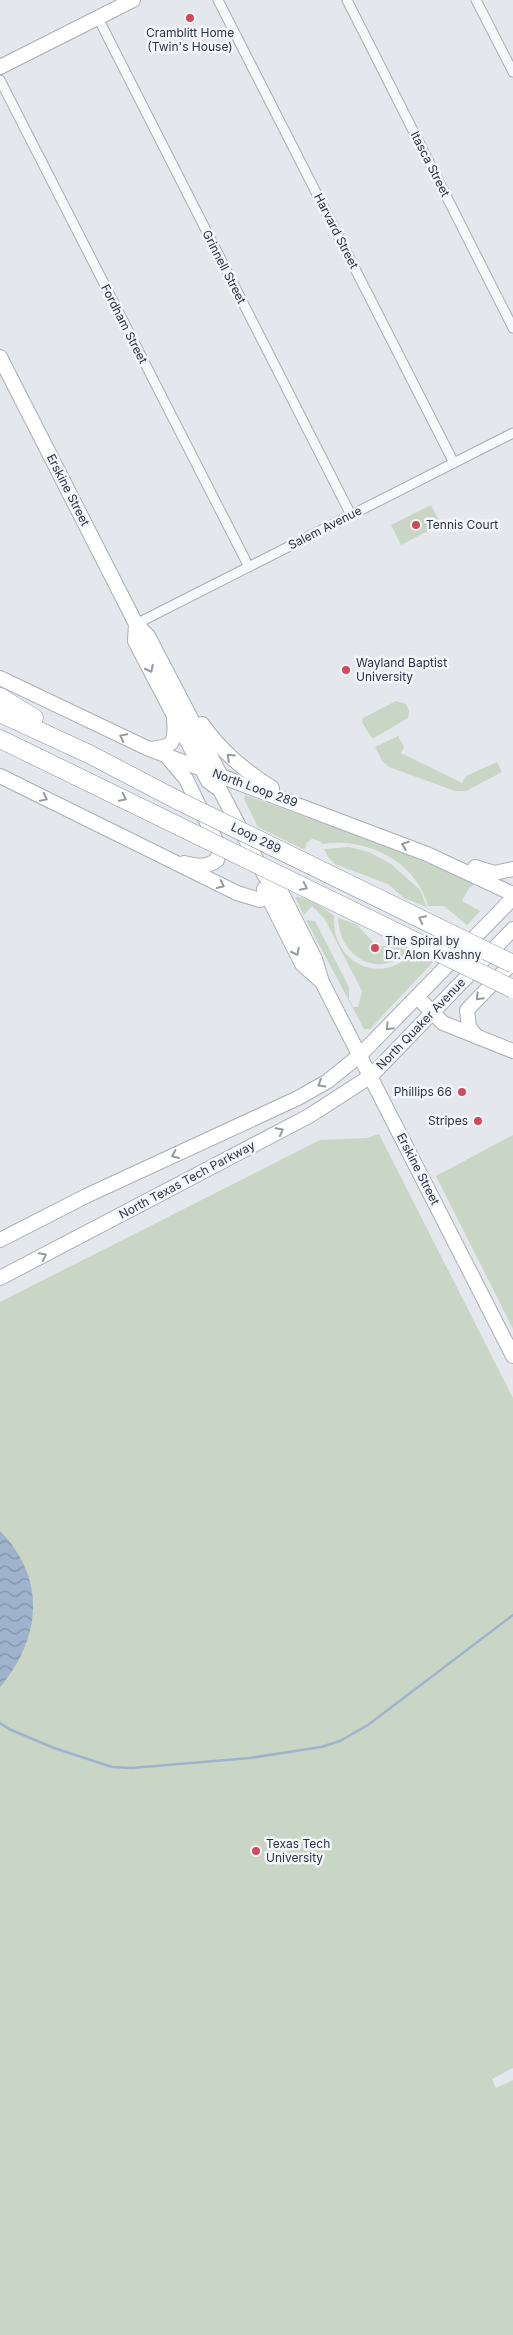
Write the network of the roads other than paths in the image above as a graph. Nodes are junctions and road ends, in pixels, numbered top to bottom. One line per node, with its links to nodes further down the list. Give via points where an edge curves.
1 (133, 0): 5 (main road)
2 (218, 0): 12 (street, Harvard Street)
3 (347, 0): 9 (street, Itasca Street)
4 (476, 0): 7 (street)
5 (98, 18): 6 (main road); 13 (street, Grinnell Street)
6 (0, 67)
7 (513, 72)
8 (0, 80): 14 (street, Fordham Street)
9 (513, 328)
10 (0, 357): 15 (main road, Erskine Street)
11 (513, 433): 12 (street, Salem Avenue)
12 (454, 463): 13 (street, Salem Avenue)
13 (350, 515): 14 (street, Salem Avenue)
14 (248, 567): 15 (street, Salem Avenue)
15 (136, 624): 16 (main road, Erskine Street, via 148,636); 20 (main road, Erskine Street, one-way to 20, via 135,641)
16 (169, 676): 27 (main road, Erskine Street); 29 (main road, one-way to 16, via 250,774 225,752)
17 (0, 678): 22 (main road, North Loop 289, one-way to 17)
18 (0, 697): 23 (highway)
19 (0, 713): 23 (highway, Loop 289)
20 (174, 716): 22 (main road, via 173,742 166,747); 25 (main road, Erskine Street)
21 (0, 739): 39 (highway, Loop 289, one-way to 39, bridge)
22 (149, 749): 24 (main road, North Loop 289)
23 (91, 755): 37 (highway, Loop 289, one-way to 23, bridge)
24 (166, 756): 25 (main road, North Loop 289); 31 (main road, via 186,779 220,849 217,860 202,866)
25 (202, 769): 27 (main road, North Loop 289); 28 (main road, Erskine Street, via 208,781)
26 (0, 776): 31 (main road, one-way to 31)
27 (221, 776): 28 (main road); 29 (main road, North Loop 289)
28 (220, 790): 33 (main road, Erskine Street)
29 (299, 804): 30 (main road, North Loop 289, one-way to 29)
30 (427, 854): 32 (main road, via 450,856 487,872); 34 (main road, North Loop 289)
31 (169, 859): 35 (main road, one-way to 35, via 237,893 257,899)
32 (513, 869)
33 (271, 879): 35 (main road, Erskine Street, via 264,888); 38 (main road, Erskine Street, via 315,959)
34 (513, 896): 40 (main road, North Quaker Avenue)
35 (268, 897): 38 (main road, Erskine Street, one-way to 38, via 302,964)
36 (513, 929): 41 (main road, North Quaker Avenue)
37 (513, 963): 42 (main road, one-way to 42, via 467,1010 469,1027)
38 (322, 982): 44 (main road, Erskine Street)
39 (513, 989)
40 (417, 997): 41 (main road); 44 (main road, North Quaker Avenue, one-way to 44)
41 (432, 1012): 42 (main road, via 443,1023); 45 (main road, North Quaker Avenue)
42 (478, 1037): 43 (main road)
43 (513, 1051)
44 (360, 1055): 45 (main road, Erskine Street); 46 (main road, North Texas Tech Parkway, one-way to 46, via 328,1081 298,1098 86,1196)
45 (370, 1076): 47 (main road, North Texas Tech Parkway, one-way to 45, via 309,1116); 48 (main road, Erskine Street)
46 (0, 1240)
47 (0, 1278)
48 (513, 1356)

